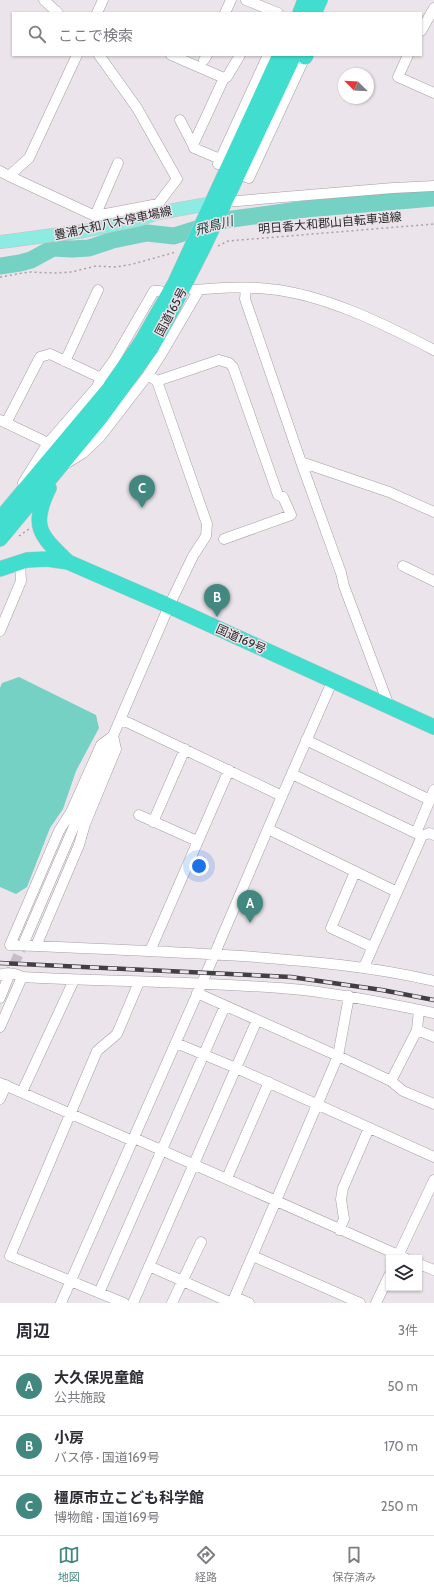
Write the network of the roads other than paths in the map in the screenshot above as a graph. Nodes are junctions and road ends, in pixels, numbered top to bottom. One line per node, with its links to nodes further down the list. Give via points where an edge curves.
1 (44, 0): 7 (street)
2 (103, 0): 8 (street)
3 (231, 0): 9 (street)
4 (246, 0): 5 (street)
5 (264, 7): 10 (street)
6 (434, 8): 11 (street)
7 (57, 12)
8 (97, 12)
9 (225, 12)
10 (276, 12)
11 (422, 29)
12 (78, 56): 25 (street, via 28,158)
13 (100, 56): 29 (street, via 137,108 177,179)
14 (173, 56): 20 (street)
15 (239, 56): 20 (street)
16 (268, 56): 23 (street, via 220,162)
17 (280, 56): 28 (highway, 国道165号)
18 (302, 56): 26 (street, via 249,178); 28 (highway, 国道165号)
19 (408, 56): 21 (street, via 398,77)
20 (224, 78): 23 (street)
21 (434, 93)
22 (180, 120): 23 (street)
23 (192, 145)
24 (118, 163): 30 (street)
25 (5, 173): 30 (street)
26 (246, 177)
27 (434, 186): 28 (street)
28 (216, 206): 29 (main road, 豊浦大和八木停車場線); 32 (highway, 国道165号)
29 (158, 208): 30 (street); 31 (main road, 豊浦大和八木停車場線, via 138,220 84,231)
30 (94, 216)
31 (0, 242)
32 (198, 246): 44 (highway, 国道165号, via 165,323 148,353); 45 (highway, 国道165号, via 129,362 77,429)
33 (246, 288): 36 (street, via 278,290 326,301); 38 (street, via 196,290); 43 (street, via 245,299)
34 (98, 290): 37 (street)
35 (160, 291): 39 (street, via 154,292)
36 (434, 350)
37 (64, 361): 39 (street); 41 (street, via 50,354 40,356)
38 (148, 375): 40 (street); 44 (street, via 100,437 83,453)
39 (101, 378): 42 (street, via 97,387)
40 (157, 381): 48 (street, via 219,360 229,363 232,367 278,495 283,497 291,515); 54 (street, via 207,524 206,536 193,556)
41 (3, 422): 42 (street)
42 (48, 443): 45 (street)
43 (301, 462): 46 (street, via 383,490); 57 (street)
44 (60, 467): 47 (highway, 国道165号); 50 (highway, via 42,502 39,525 48,543)
45 (15, 501): 47 (highway, 国道165号)
46 (434, 512)
47 (2, 529)
48 (224, 539)
49 (20, 562): 50 (highway, 国道169号, via 48,559); 52 (highway, 国道169号); 55 (street, via 21,581)
50 (68, 562): 54 (highway, 国道169号)
51 (403, 566): 53 (street)
52 (0, 569)
53 (434, 580)
54 (169, 606): 56 (highway, 国道169号); 58 (street)
55 (0, 631)
56 (332, 682): 57 (highway, 国道169号); 61 (street)
57 (389, 706): 59 (highway, 国道169号)
58 (120, 720): 60 (street); 62 (street)
59 (434, 727)
60 (113, 736): 75 (street); 76 (street, via 101,745); 77 (street, via 116,749)
61 (306, 740): 64 (street); 65 (street)
62 (185, 749): 63 (street); 68 (street)
63 (229, 770): 66 (street); 72 (street)
64 (292, 774): 66 (street); 70 (street)
65 (432, 795): 70 (street)
66 (282, 796): 69 (street)
67 (139, 815): 68 (street)
68 (153, 822): 72 (street)
69 (268, 829): 73 (street); 80 (street)
70 (419, 834): 71 (street); 74 (street)
71 (434, 835)
72 (197, 841): 79 (street)
73 (355, 872): 74 (street); 78 (street, via 330,928)
74 (397, 892): 78 (street)
75 (25, 940)
76 (5, 945): 77 (street)
77 (36, 946): 79 (street)
78 (372, 947): 81 (street)
79 (150, 951): 80 (street)
80 (214, 955): 81 (street); 87 (street)
81 (364, 967): 85 (street)
82 (4, 977): 83 (street, via 5,973 19,974); 89 (street)
83 (22, 977): 84 (street); 94 (street)
84 (74, 980): 86 (street); 104 (street)
85 (434, 981)
86 (139, 982): 87 (street); 108 (street, via 122,1026 117,1034 97,1051)
87 (199, 989): 88 (street, via 252,986); 90 (street); 97 (street)
88 (349, 996): 91 (street); 99 (street)
89 (0, 998)
90 (225, 1006): 93 (street); 98 (street)
91 (419, 1010): 92 (street); 95 (street)
92 (434, 1013)
93 (257, 1020): 99 (street); 100 (street)
94 (0, 1027)
95 (417, 1030): 96 (street); 101 (street)
96 (434, 1038)
97 (176, 1043): 98 (street); 110 (street)
98 (204, 1054): 100 (street); 111 (street)
99 (338, 1056): 101 (street); 107 (street)
100 (236, 1068): 102 (street); 113 (street)
101 (391, 1081): 106 (street, via 403,1091)
102 (269, 1082): 107 (street); 114 (street)
103 (3, 1084): 104 (street); 105 (street)
104 (22, 1092): 108 (street)
105 (0, 1099)
106 (434, 1104)
107 (319, 1105): 109 (street); 116 (street)
108 (70, 1113): 110 (street); 126 (street, via 10,1256)
109 (369, 1128): 112 (street); 117 (street, via 343,1188 341,1199 344,1219)
110 (134, 1139): 111 (street); 126 (street)
111 (161, 1150): 113 (street); 128 (street)
112 (434, 1157)
113 (194, 1164): 114 (street); 123 (street)
114 (226, 1178): 116 (street)
115 (434, 1180): 120 (street)
116 (276, 1202): 117 (street); 121 (street)
117 (339, 1230): 119 (street)
118 (201, 1242): 125 (street)
119 (395, 1255)
120 (401, 1255)
121 (253, 1256): 129 (street); 135 (street)
122 (422, 1265): 124 (street)
123 (149, 1266): 125 (street); 132 (street)
124 (434, 1270)
125 (182, 1281): 129 (street); 133 (street)
126 (71, 1282): 128 (street); 130 (street)
127 (386, 1282): 136 (street)
128 (99, 1293): 131 (street)
129 (233, 1301): 134 (street)
130 (61, 1303)
131 (124, 1303)
132 (133, 1303)
133 (172, 1303)
134 (249, 1303)
135 (360, 1303)
136 (376, 1303)

